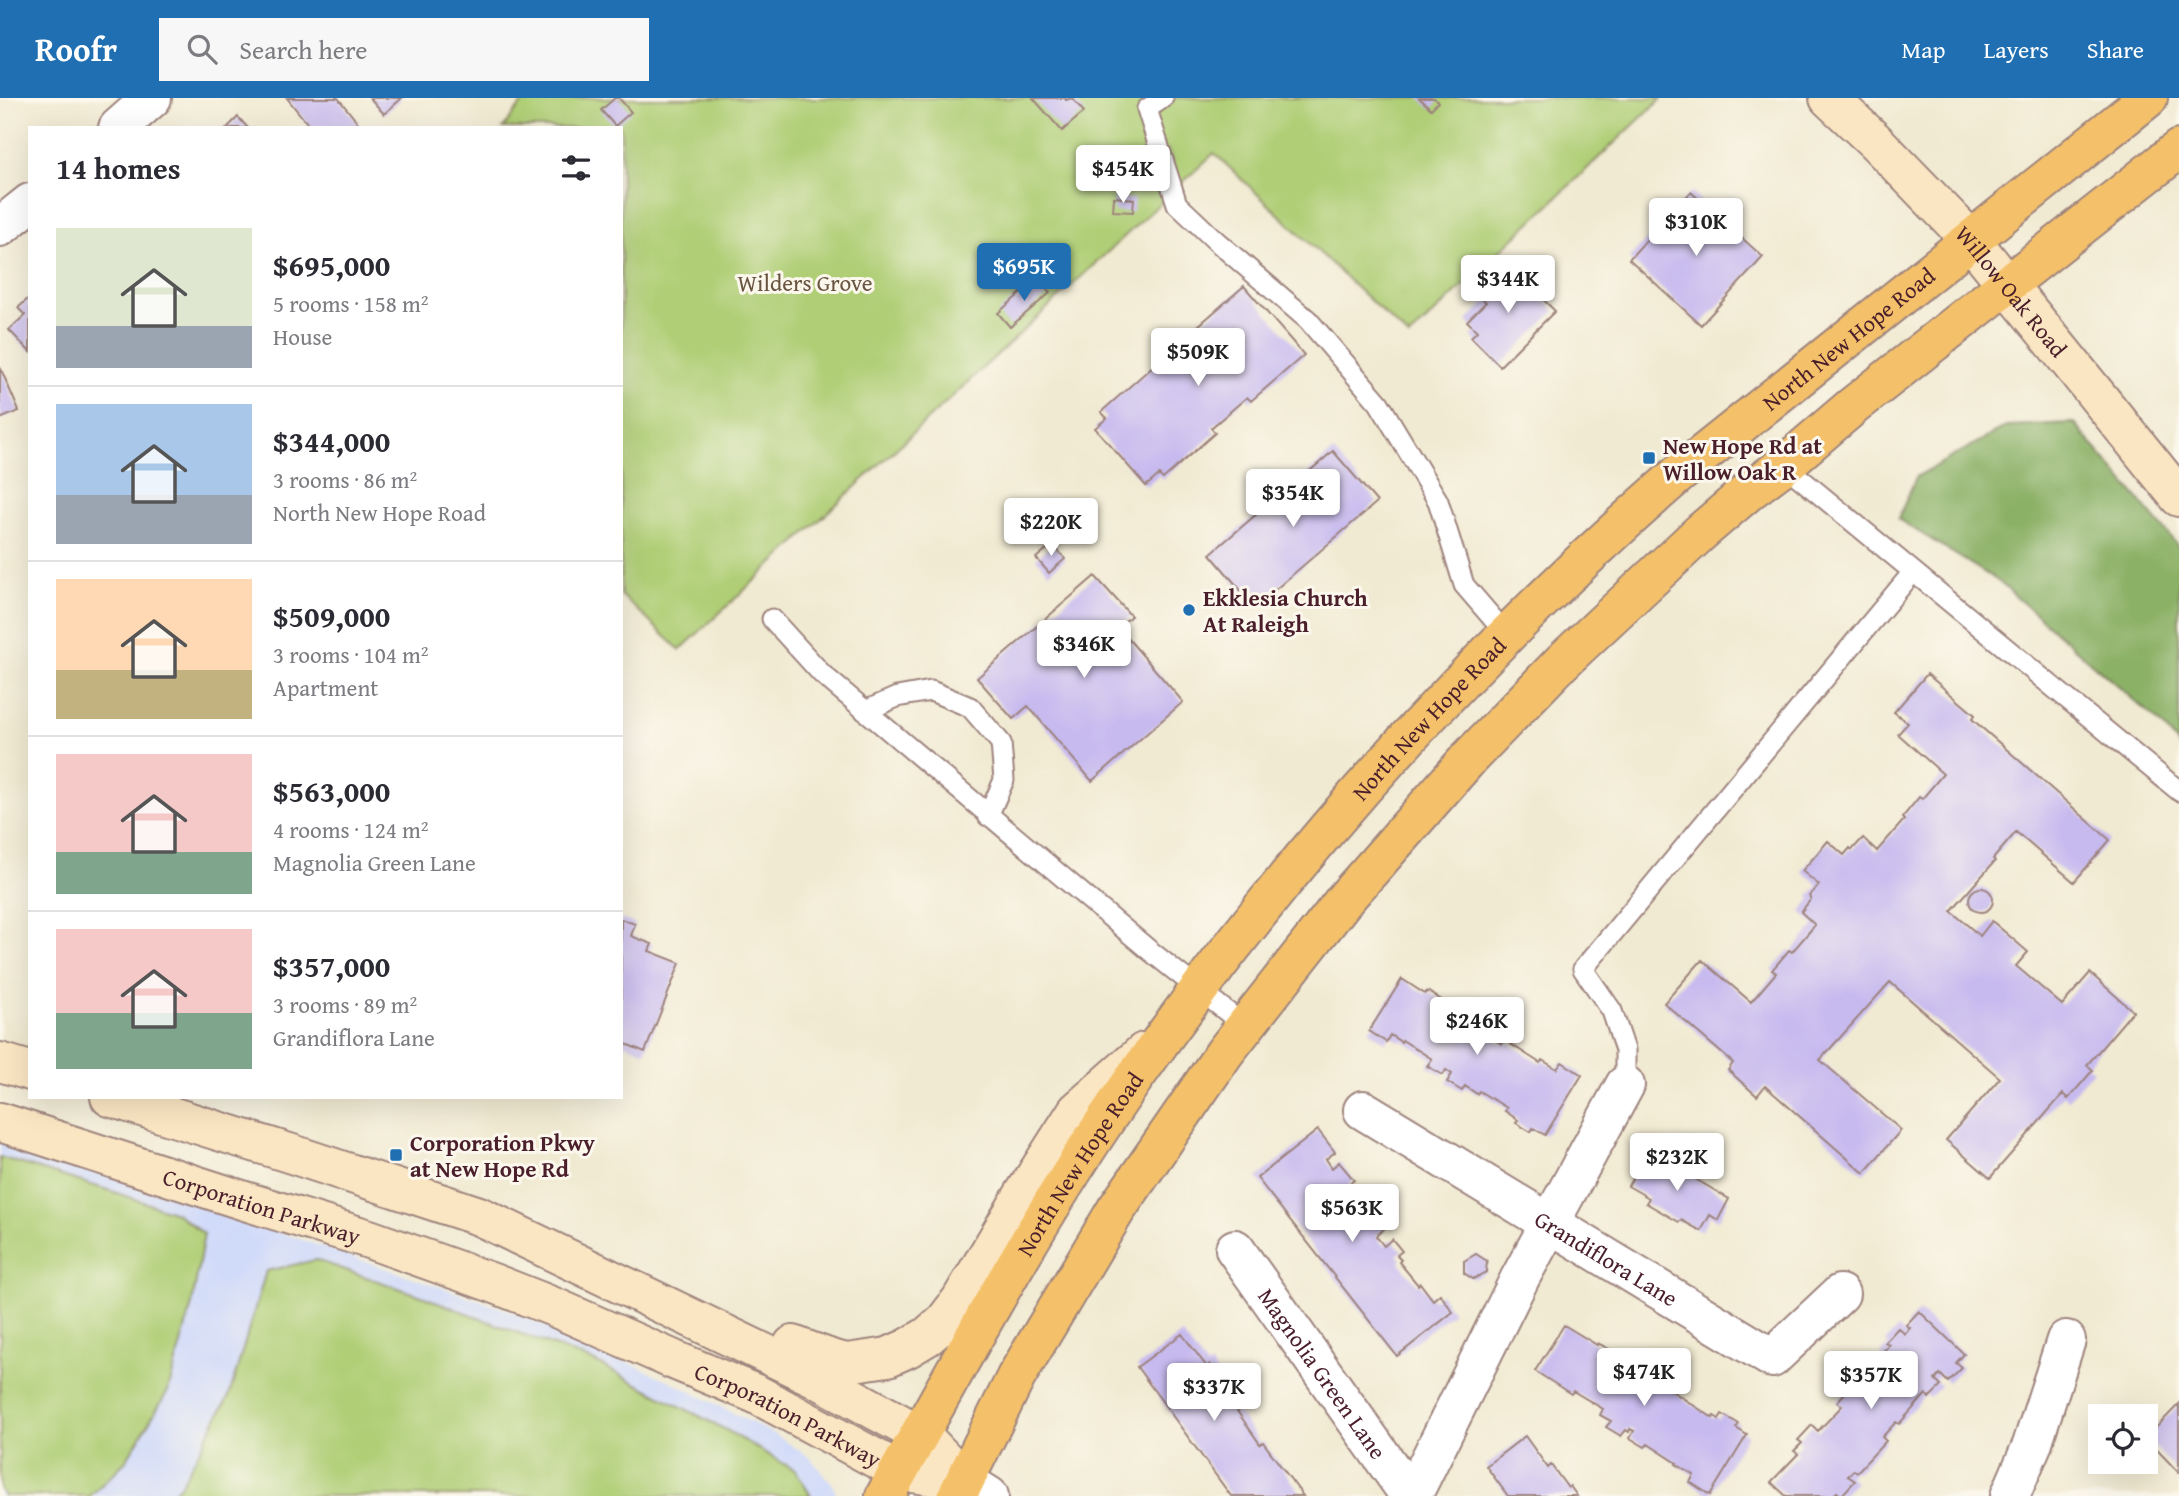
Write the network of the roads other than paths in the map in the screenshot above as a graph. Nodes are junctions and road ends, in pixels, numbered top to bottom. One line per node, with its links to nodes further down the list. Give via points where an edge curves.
1 (152, 98): 5 (street)
2 (1829, 98): 9 (main road, Willow Oak Road)
3 (2148, 98): 9 (main road, North New Hope Road)
4 (1149, 102): 15 (lane, via 1177,204 1308,320 1379,403 1438,501 1464,584)
5 (120, 126)
6 (2179, 149): 10 (main road)
7 (28, 205): 8 (street)
8 (0, 227)
9 (1971, 240): 10 (main road, Willow Oak Road); 15 (main road, North New Hope Road, via 1681,472)
10 (2008, 285): 11 (main road); 12 (main road, Willow Oak Road)
11 (1784, 465): 13 (lane); 21 (main road, via 1702,532 1573,652 1470,757 1345,899)
12 (2179, 498)
13 (1913, 572): 17 (lane); 24 (lane, via 1583,969 1612,1011 1625,1050)
14 (772, 619): 16 (lane, via 822,674)
15 (1507, 635): 19 (main road, North New Hope Road, via 1387,760)
16 (865, 711): 18 (lane); 18 (lane, via 897,697 931,691 970,707 1001,743 1004,780)
17 (2179, 791)
18 (988, 816): 19 (lane)
19 (1200, 990): 20 (main road, North New Hope Road); 21 (lane)
20 (1174, 1025): 28 (main road, via 1077,1111 945,1321 928,1336 888,1357 847,1363 800,1349 585,1246); 33 (main road, North New Hope Road, via 1111,1112 1024,1248)
21 (1245, 1026): 35 (main road, via 1116,1210 1016,1377)
22 (0, 1062): 23 (main road)
23 (28, 1070)
24 (1625, 1085): 29 (street)
25 (116, 1099): 28 (main road, Corporation Parkway)
26 (1363, 1110): 29 (street, Grandiflora Lane)
27 (0, 1122): 34 (main road, Corporation Parkway, via 369,1239 554,1307 756,1394)
28 (479, 1216): 33 (main road, Corporation Parkway, via 816,1378)
29 (1550, 1223): 31 (street, Grandiflora Lane, via 1772,1359); 36 (street)
30 (1235, 1249): 36 (street, Magnolia Green Lane)
31 (1840, 1294)
32 (2066, 1340): 37 (street)
33 (921, 1435): 34 (main road, North New Hope Road); 35 (main road, Corporation Parkway)
34 (892, 1484): 35 (main road, Corporation Parkway)
35 (970, 1491)
36 (1411, 1496)
37 (2010, 1496)

